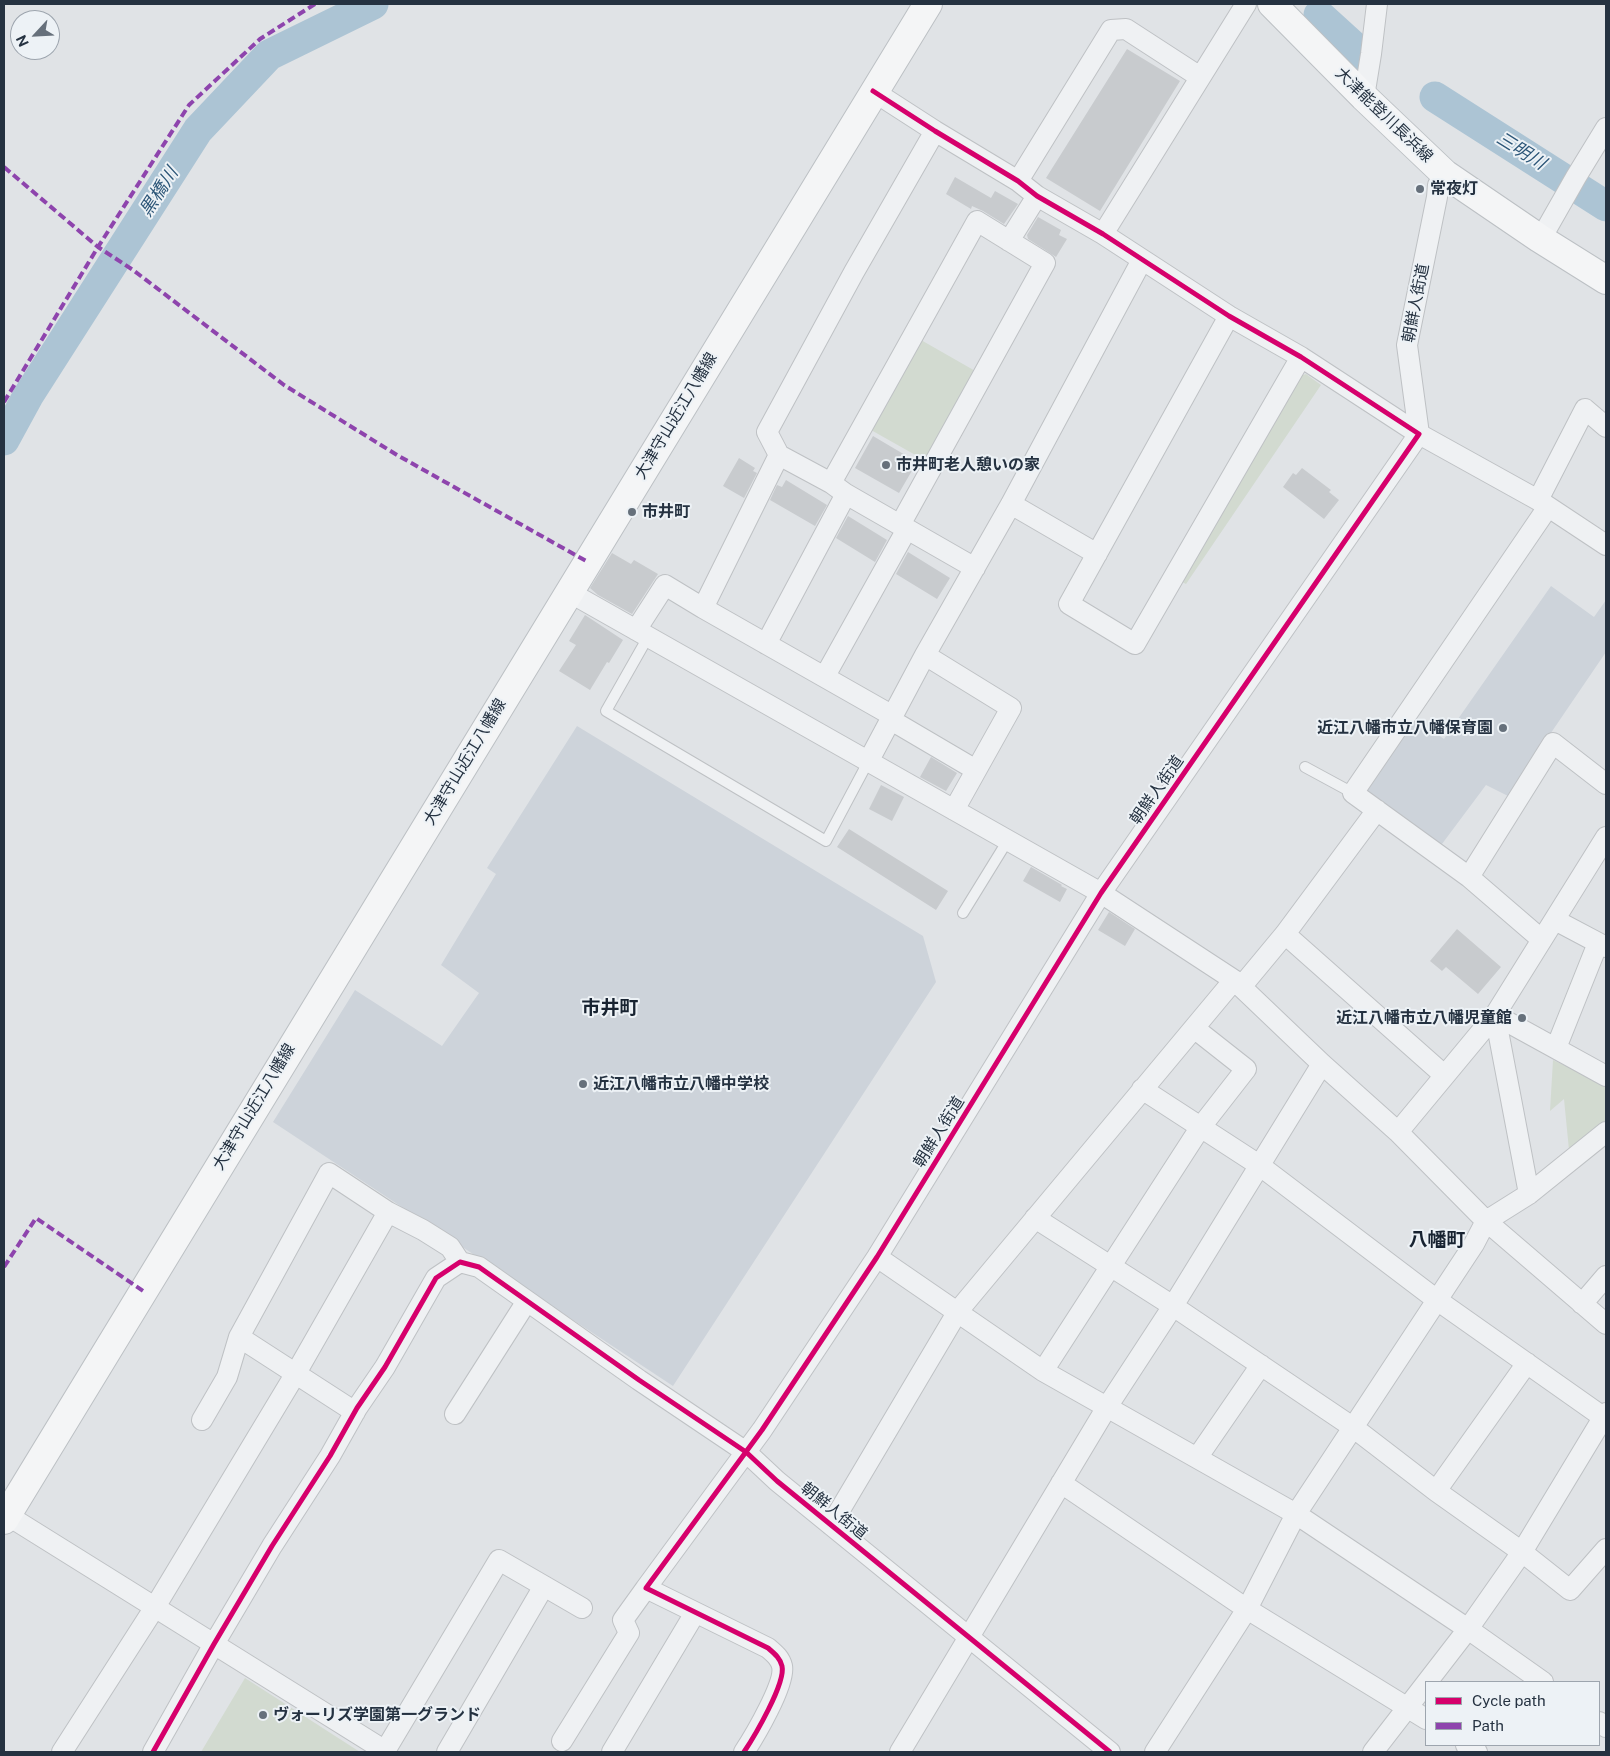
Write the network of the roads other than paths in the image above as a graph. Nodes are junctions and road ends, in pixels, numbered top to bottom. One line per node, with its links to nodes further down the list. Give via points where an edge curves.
1 (928, 4): 6 (main road, 大津守山近江八幡線)
2 (1246, 4): 5 (street)
3 (1272, 4): 7 (main road, 大津能登川長浜線)
4 (1377, 4): 7 (street)
5 (1200, 77): 11 (street, via 1126,29 1111,30); 13 (street)
6 (873, 91): 9 (street); 30 (main road, 大津守山近江八幡線)
7 (1364, 97): 10 (main road, 大津能登川長浜線)
8 (1606, 128): 14 (street)
9 (935, 131): 11 (street); 22 (street, via 767,432)
10 (1445, 174): 14 (main road, 大津能登川長浜線); 21 (street, 朝鮮人街道, via 1438,185 1407,345)
11 (1018, 181): 12 (street)
12 (1037, 196): 13 (street); 15 (street)
13 (1103, 234): 16 (street)
14 (1539, 238): 17 (main road, 大津能登川長浜線)
15 (1009, 241): 23 (street, via 977,221); 26 (street, via 1045,263)
16 (1142, 260): 18 (street); 25 (street)
17 (1606, 280)
18 (1229, 316): 19 (street); 28 (street)
19 (1301, 357): 21 (street); 28 (street, via 1135,644 1069,604)
20 (1606, 427): 24 (street, via 1584,409)
21 (1419, 434): 24 (street); 47 (street, 朝鮮人街道)
22 (779, 455): 23 (street); 31 (street)
23 (838, 488): 26 (street); 33 (street)
24 (1543, 503): 27 (street); 41 (street)
25 (1011, 504): 28 (street); 29 (street)
26 (904, 527): 29 (street); 35 (street)
27 (1606, 545)
28 (1097, 554)
29 (975, 568): 34 (street)
30 (569, 592): 32 (street); 95 (main road, 大津守山近江八幡線)
31 (703, 608): 32 (street, via 665,585); 33 (street)
32 (642, 633): 37 (street); 37 (lane, via 606,710 826,841)
33 (766, 644): 35 (street)
34 (925, 655): 36 (street); 39 (street, via 1010,708)
35 (824, 676): 36 (street)
36 (892, 718): 37 (street); 39 (street)
37 (868, 762): 42 (street)
38 (1305, 767): 41 (lane)
39 (976, 770): 42 (street)
40 (1606, 784): 46 (street, via 1553,743)
41 (1353, 793): 43 (street)
42 (954, 810): 45 (street)
43 (1377, 810): 46 (street); 50 (street)
44 (1606, 837): 49 (street)
45 (1008, 840): 47 (street); 48 (lane)
46 (1469, 877): 51 (street)
47 (1101, 893): 53 (street); 69 (street, 朝鮮人街道)
48 (964, 913)
49 (1555, 920): 51 (street); 52 (street)
50 (1285, 934): 53 (street); 58 (street)
51 (1541, 939): 54 (street)
52 (1602, 945): 56 (street)
53 (1238, 983): 55 (street); 57 (street)
54 (1495, 1014): 56 (street); 58 (street); 65 (street)
55 (1194, 1028): 60 (street); 61 (street, via 1246,1069)
56 (1556, 1048): 59 (street)
57 (1322, 1064): 62 (street); 64 (street)
58 (1444, 1075): 62 (street)
59 (1606, 1076)
60 (1142, 1089): 61 (street); 67 (street)
61 (1200, 1128): 64 (street); 71 (street)
62 (1398, 1132): 68 (street)
63 (1606, 1132): 65 (street)
64 (1258, 1165): 73 (street); 76 (street)
65 (1529, 1194): 68 (street)
66 (388, 1212): 70 (street, via 450,1247); 79 (street, via 329,1173); 83 (street)
67 (1035, 1218): 71 (street); 77 (street)
68 (1486, 1221): 73 (street); 75 (street)
69 (877, 1257): 77 (street); 90 (street, 朝鮮人街道)
70 (460, 1262): 74 (street, via 479,1267); 85 (street, via 436,1278)
71 (1110, 1266): 76 (street); 82 (street)
72 (1606, 1276): 75 (street)
73 (1437, 1300): 80 (street); 89 (street)
74 (527, 1301): 86 (street); 90 (street)
75 (1582, 1304): 78 (street)
76 (1173, 1306): 81 (street); 84 (street)
77 (958, 1311): 82 (street); 96 (street)
78 (1606, 1324)
79 (239, 1337): 83 (street); 88 (street, via 227,1377)
80 (1527, 1364): 87 (street); 93 (street)
81 (1261, 1365): 89 (street); 91 (street)
82 (1043, 1370): 84 (street)
83 (296, 1373): 85 (street); 101 (street)
84 (1107, 1406): 91 (street); 92 (street)
85 (355, 1412): 107 (street)
86 (455, 1414)
87 (1605, 1415): 98 (street)
88 (202, 1420)
89 (1354, 1428): 93 (street); 94 (street)
90 (746, 1452): 96 (street, 朝鮮人街道); 100 (street)
91 (1197, 1458): 94 (street)
92 (1061, 1484): 103 (street); 106 (street)
93 (1436, 1490): 98 (street)
94 (1296, 1514): 103 (street); 105 (street)
95 (5, 1517): 101 (street)
96 (831, 1525): 106 (street, 朝鮮人街道)
97 (1606, 1549): 98 (street, via 1570,1590)
98 (1522, 1552): 105 (street)
99 (544, 1586): 102 (street); 116 (street, via 499,1560); 117 (street)
100 (646, 1588): 104 (street); 113 (street, via 623,1620 628,1633)
101 (155, 1608): 107 (street); 114 (street)
102 (582, 1608)
103 (1246, 1609): 111 (street); 122 (street)
104 (695, 1613): 118 (street); 119 (street, via 768,1648 778,1656 783,1668 759,1729)
105 (1468, 1629): 108 (street); 109 (street)
106 (969, 1638): 120 (street); 121 (street, 朝鮮人街道)
107 (214, 1644): 115 (street); 116 (street)
108 (1427, 1681)
109 (1542, 1681)
110 (1425, 1683): 111 (street)
111 (1407, 1706): 112 (street); 123 (street)
112 (1425, 1718)
113 (562, 1741)
114 (62, 1752)
115 (153, 1752)
116 (386, 1752)
117 (447, 1752)
118 (612, 1752)
119 (744, 1752)
120 (900, 1752)
121 (1110, 1752)
122 (1155, 1752)
123 (1372, 1752)

